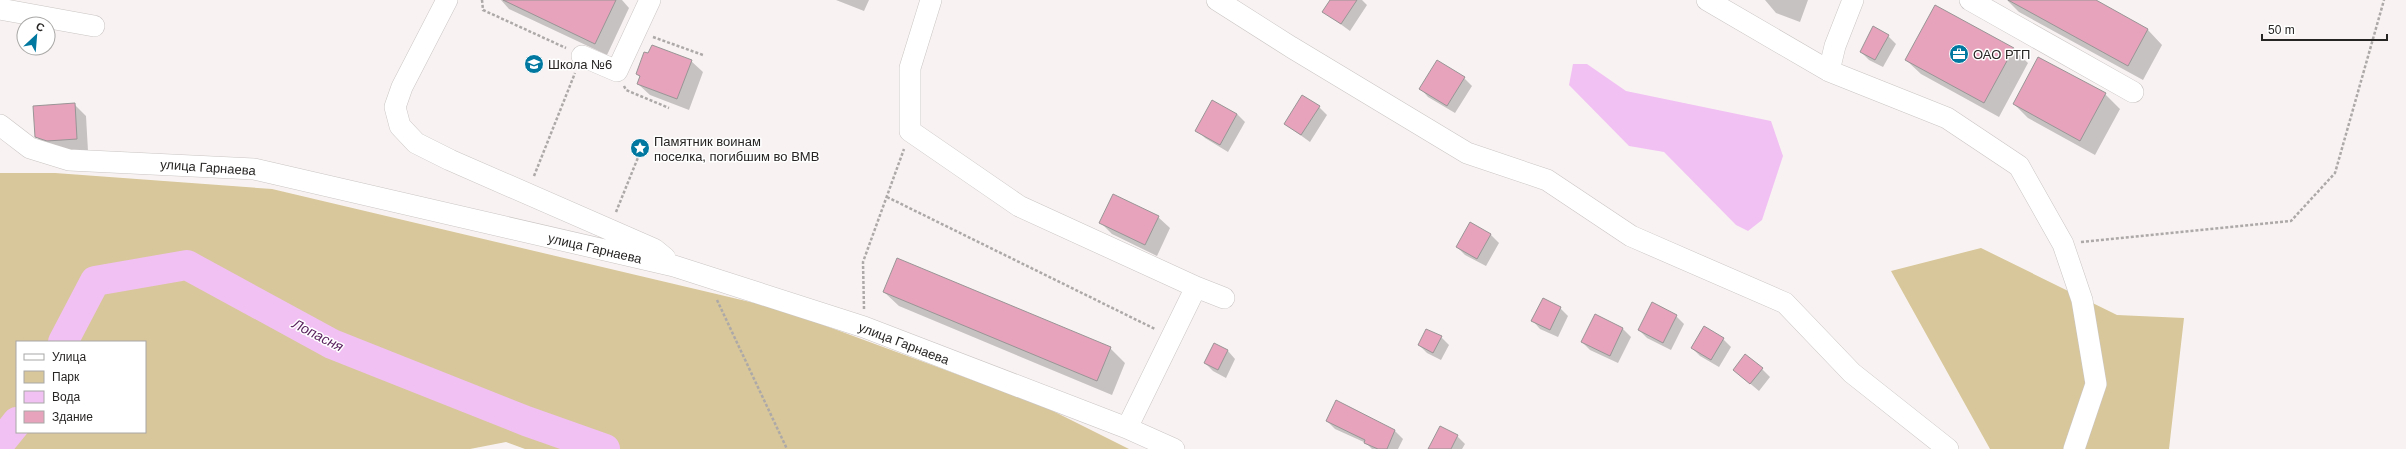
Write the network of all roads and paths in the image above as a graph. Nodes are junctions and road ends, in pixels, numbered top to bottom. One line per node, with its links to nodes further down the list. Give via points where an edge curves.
1 (447, 0): 26 (street, via 402,87 395,107 400,126 416,143 654,249)
2 (482, 0): 13 (path, via 483,10)
3 (650, 0): 12 (street)
4 (931, 0): 20 (street, via 910,68)
5 (1217, 0): 35 (street, via 1467,153 1547,180 1631,236 1785,303 1852,373)
6 (1707, 0): 16 (street)
7 (1853, 0): 16 (street, via 1835,46)
8 (2384, 0): 25 (path, via 2335,173 2291,221)
9 (1978, 2): 17 (street)
10 (0, 9): 11 (street)
11 (94, 26)
12 (636, 30): 14 (path); 15 (street)
13 (582, 56): 15 (street); 22 (path)
14 (703, 56)
15 (617, 71): 18 (path, via 626,90)
16 (1829, 71): 25 (street, via 1947,118 2019,166)
17 (2133, 92)
18 (669, 108)
19 (0, 125): 26 (street, улица Гарнаева, via 30,148 69,160 254,169)
20 (910, 132): 23 (path); 28 (street, via 1019,206)
21 (639, 155): 24 (path)
22 (532, 180)
23 (887, 197): 30 (path, via 863,262); 31 (path)
24 (616, 211)
25 (2062, 244): 36 (street, via 2082,300 2096,384)
26 (674, 266): 27 (street, улица Гарнаева)
27 (706, 276): 30 (street, улица Гарнаева); 33 (path)
28 (1196, 287): 29 (street); 31 (street)
29 (1224, 298)
30 (864, 327): 32 (street, улица Гарнаева)
31 (1171, 337): 32 (street)
32 (1127, 428): 34 (street, улица Гарнаева)
33 (787, 449)
34 (1174, 449)
35 (1948, 449)
36 (2074, 449)

